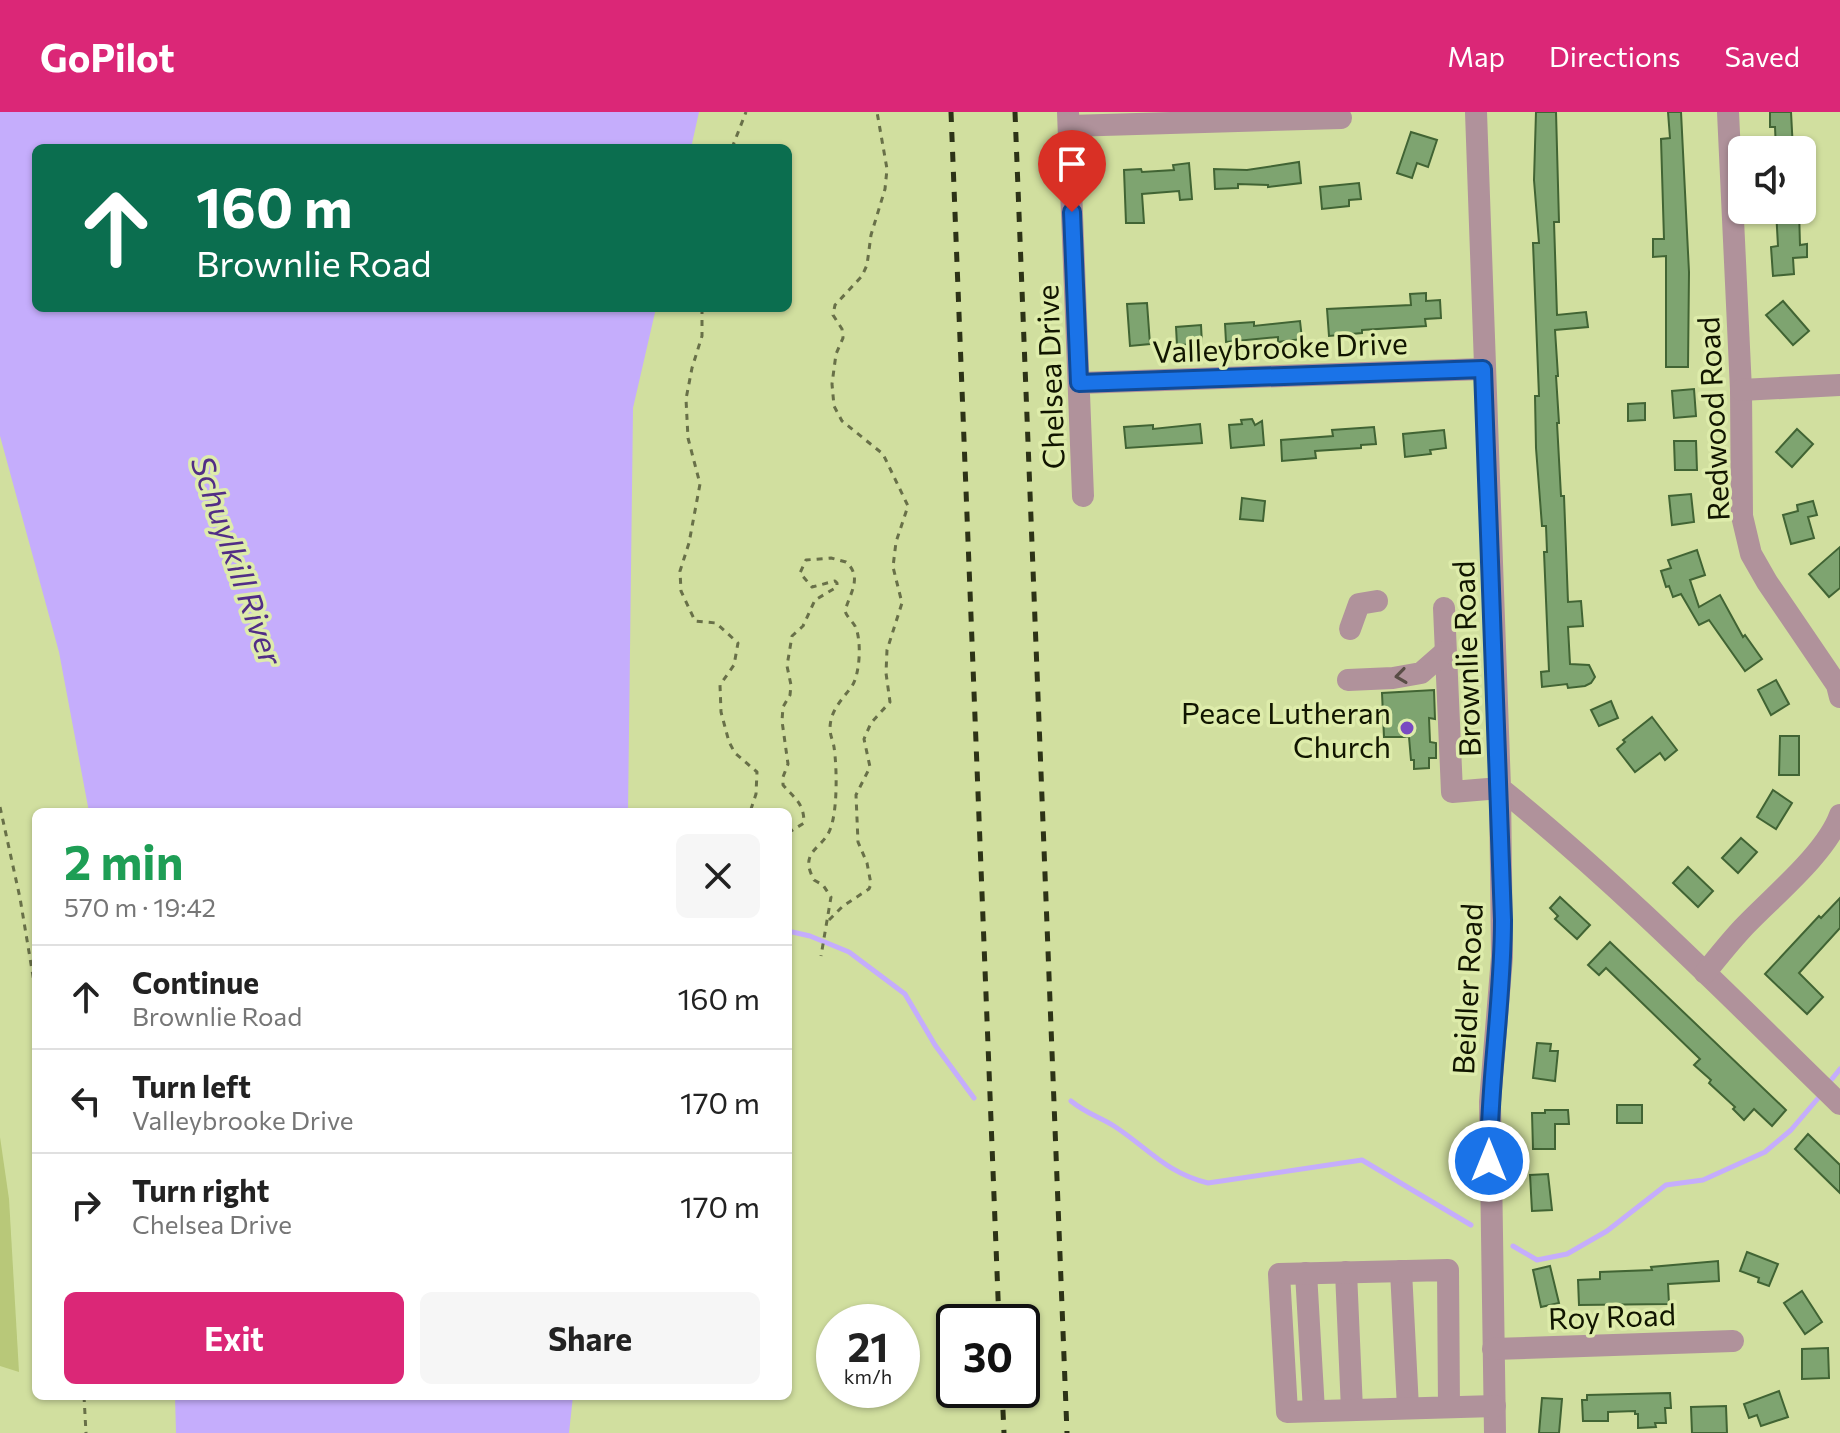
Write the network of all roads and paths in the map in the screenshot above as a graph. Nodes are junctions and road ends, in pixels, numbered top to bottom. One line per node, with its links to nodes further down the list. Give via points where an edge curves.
1 (746, 112): 7 (path)
2 (877, 112): 25 (path, via 887,169 885,189 867,265 835,305 833,315 843,338 836,354 833,395 842,421 883,454 908,506 893,567 902,603 887,650 890,702 864,739 870,767 856,795 858,842 871,884)
3 (1476, 112): 9 (street, Brownlie Road)
4 (1728, 112): 12 (street, Redwood Road)
5 (1341, 118): 6 (street)
6 (1068, 119): 10 (street, Chelsea Drive)
7 (734, 144)
8 (702, 312): 22 (path, via 702,336 686,399 688,438 700,484 680,571 681,591 695,621 716,623 738,643 734,665 720,685 721,712 735,753 757,772)
9 (1483, 369): 10 (street, Valleybrooke Drive); 20 (street, Brownlie Road)
10 (1079, 383): 13 (street, Chelsea Drive)
11 (1840, 385): 12 (street)
12 (1741, 390): 19 (street, Redwood Road, via 1742,516 1751,554)
13 (1083, 496)
14 (1377, 601): 16 (street, via 1359,604)
15 (1444, 608): 17 (street)
16 (1350, 629)
17 (1445, 652): 18 (street, one-way to 18, via 1421,673); 20 (street, via 1452,792)
18 (1348, 680)
19 (1839, 688)
20 (1500, 788): 28 (street, Brownlie Road); 33 (street, Beidler Road, via 1502,957 1490,1102)
21 (0, 807): 27 (path)
22 (751, 808)
23 (1840, 815): 28 (street, via 1834,831)
24 (792, 830): 25 (path, via 804,823 802,805 783,785 788,764 782,721 790,695 792,636 815,600 837,587 835,581 812,587 800,573 806,560 831,558 846,562 855,574 845,611 856,627 858,663 854,683 836,706 830,729 836,787 830,831 811,854 809,866 814,880 831,897)
25 (829, 920): 26 (path)
26 (821, 956)
27 (32, 970)
28 (1705, 973): 29 (street, Brownlie Road)
29 (1840, 1104)
30 (1401, 1271): 31 (street); 36 (street, via 1448,1270); 37 (street)
31 (1346, 1272): 38 (street); 38 (street, via 1306,1273 1314,1411)
32 (1733, 1341): 33 (street, Roy Road)
33 (1493, 1349): 35 (street, Beidler Road)
34 (84, 1400): 39 (path)
35 (1495, 1406): 36 (street); 40 (street, Beidler Road)
36 (1449, 1407): 37 (street)
37 (1408, 1408): 38 (street)
38 (1352, 1410)
39 (86, 1433)
40 (1495, 1433)

